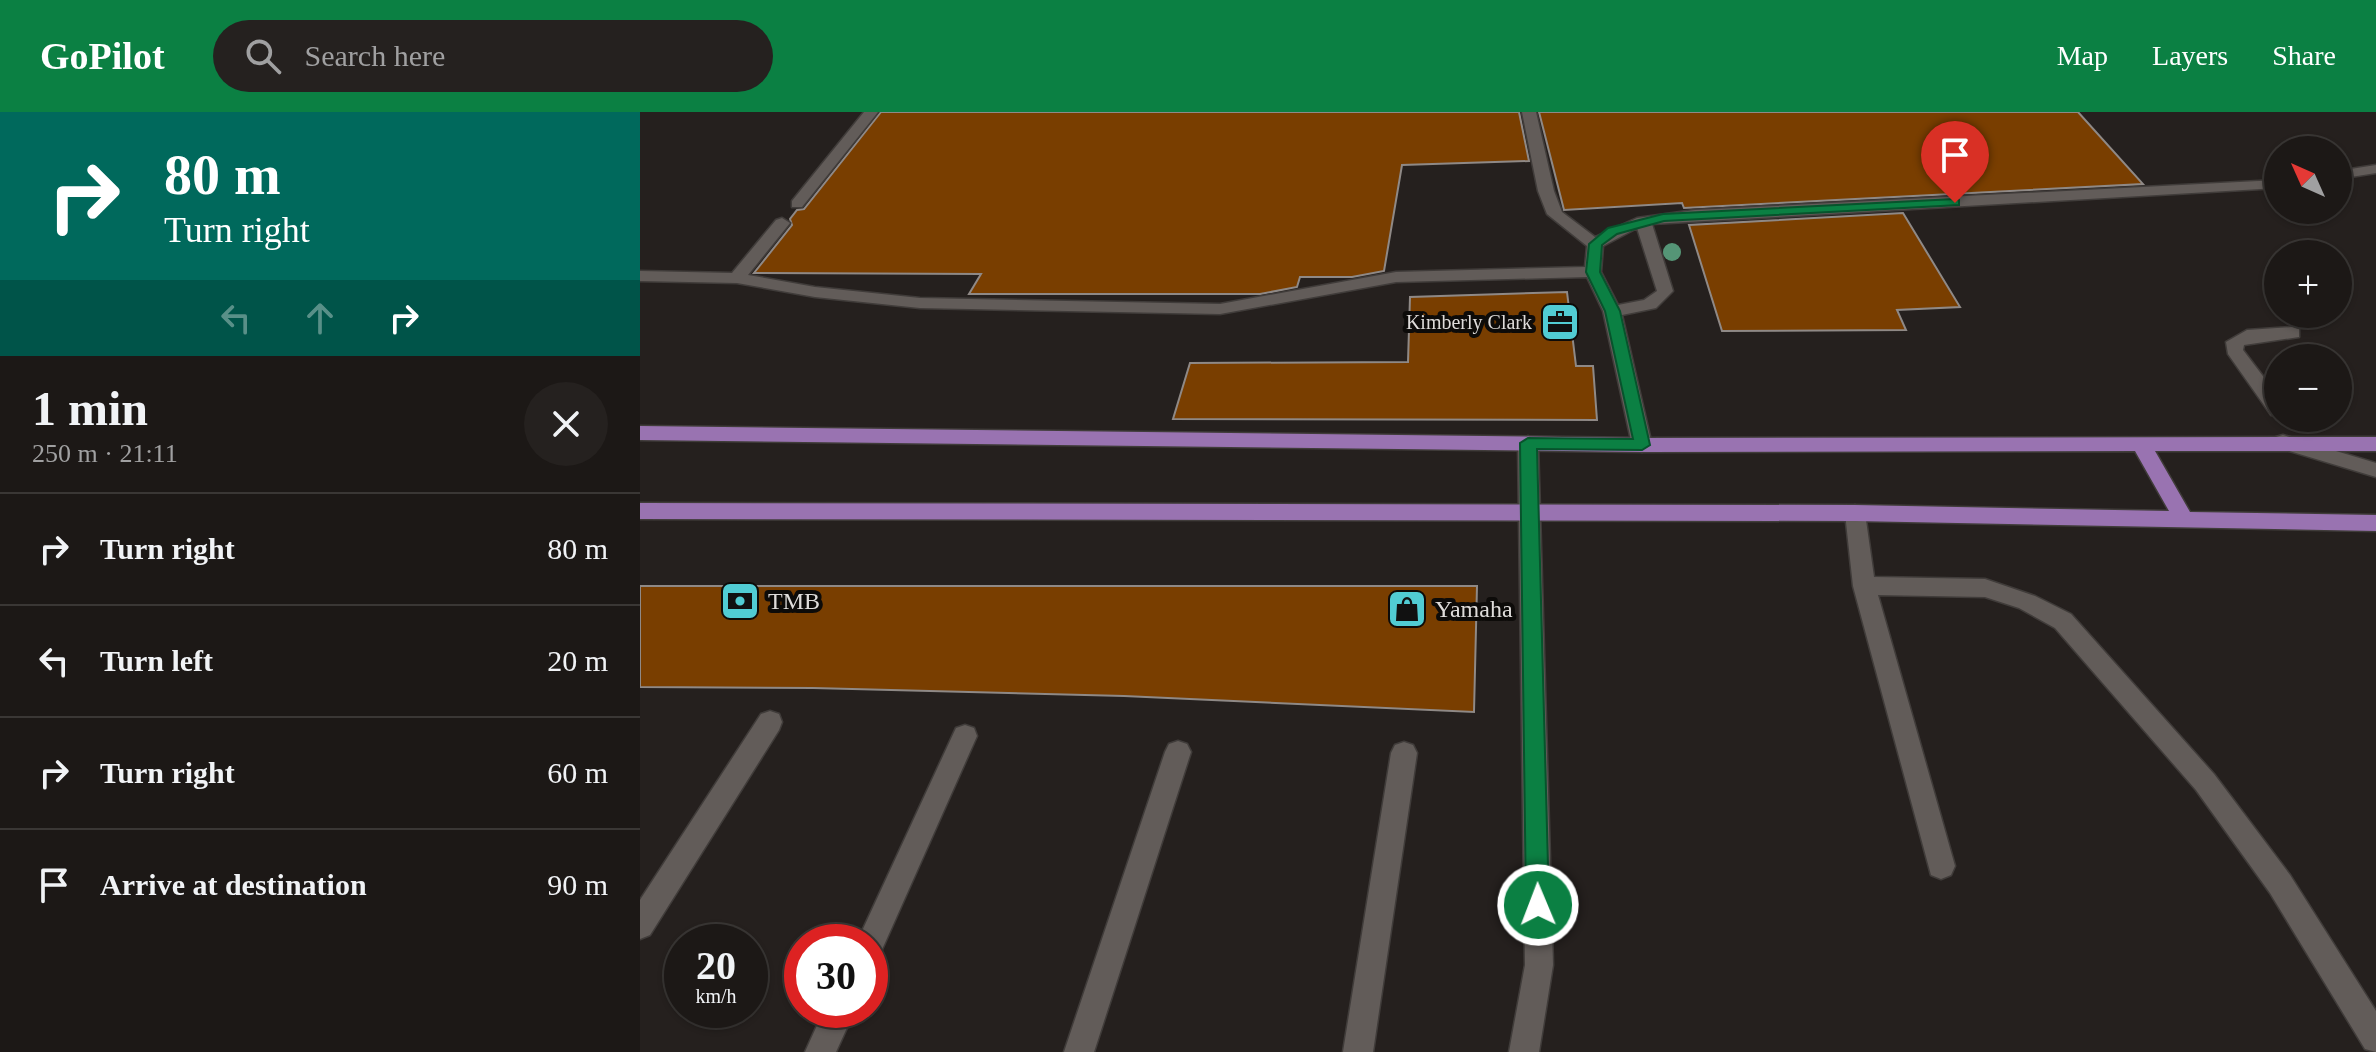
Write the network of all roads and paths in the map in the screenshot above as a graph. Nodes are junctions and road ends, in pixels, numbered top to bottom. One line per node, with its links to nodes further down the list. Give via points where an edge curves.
1 (871, 112): 6 (street)
2 (1529, 112): 9 (street, via 1555,214)
3 (2376, 169): 4 (street)
4 (2352, 173)
5 (2264, 185): 7 (street)
6 (797, 204)
7 (1643, 221): 9 (street, via 1612,231); 13 (street, via 1665,291 1653,303)
8 (782, 223): 12 (street)
9 (1595, 244): 10 (street)
10 (1593, 272): 12 (street, via 1396,277 1220,309 920,303); 13 (street)
11 (640, 276): 12 (street)
12 (737, 278)
13 (1612, 311): 23 (street)
14 (2293, 333): 15 (street, via 2247,336 2235,342 2234,350)
15 (2264, 391)
16 (2295, 432): 21 (street)
17 (640, 433): 19 (main road)
18 (2281, 442): 20 (main road); 21 (main road); 24 (street)
19 (1528, 443): 23 (main road); 26 (street)
20 (2140, 443): 23 (main road); 28 (main road)
21 (2303, 443): 22 (main road)
22 (2376, 444)
23 (1642, 445)
24 (2376, 470)
25 (640, 511): 26 (main road)
26 (1532, 512): 27 (main road); 43 (street, via 1539,965)
27 (1855, 513): 28 (main road); 30 (street)
28 (2184, 520): 29 (main road)
29 (2376, 523)
30 (1864, 586): 35 (street); 39 (street, via 1985,588 2063,621 2205,782 2280,884)
31 (770, 722): 37 (street)
32 (965, 736): 36 (street)
33 (1178, 752): 41 (street)
34 (1404, 753): 42 (street)
35 (1941, 866)
36 (879, 924)
37 (640, 925)
38 (831, 1028): 40 (street)
39 (2376, 1038)
40 (820, 1052)
41 (1079, 1052)
42 (1358, 1052)
43 (1524, 1052)

